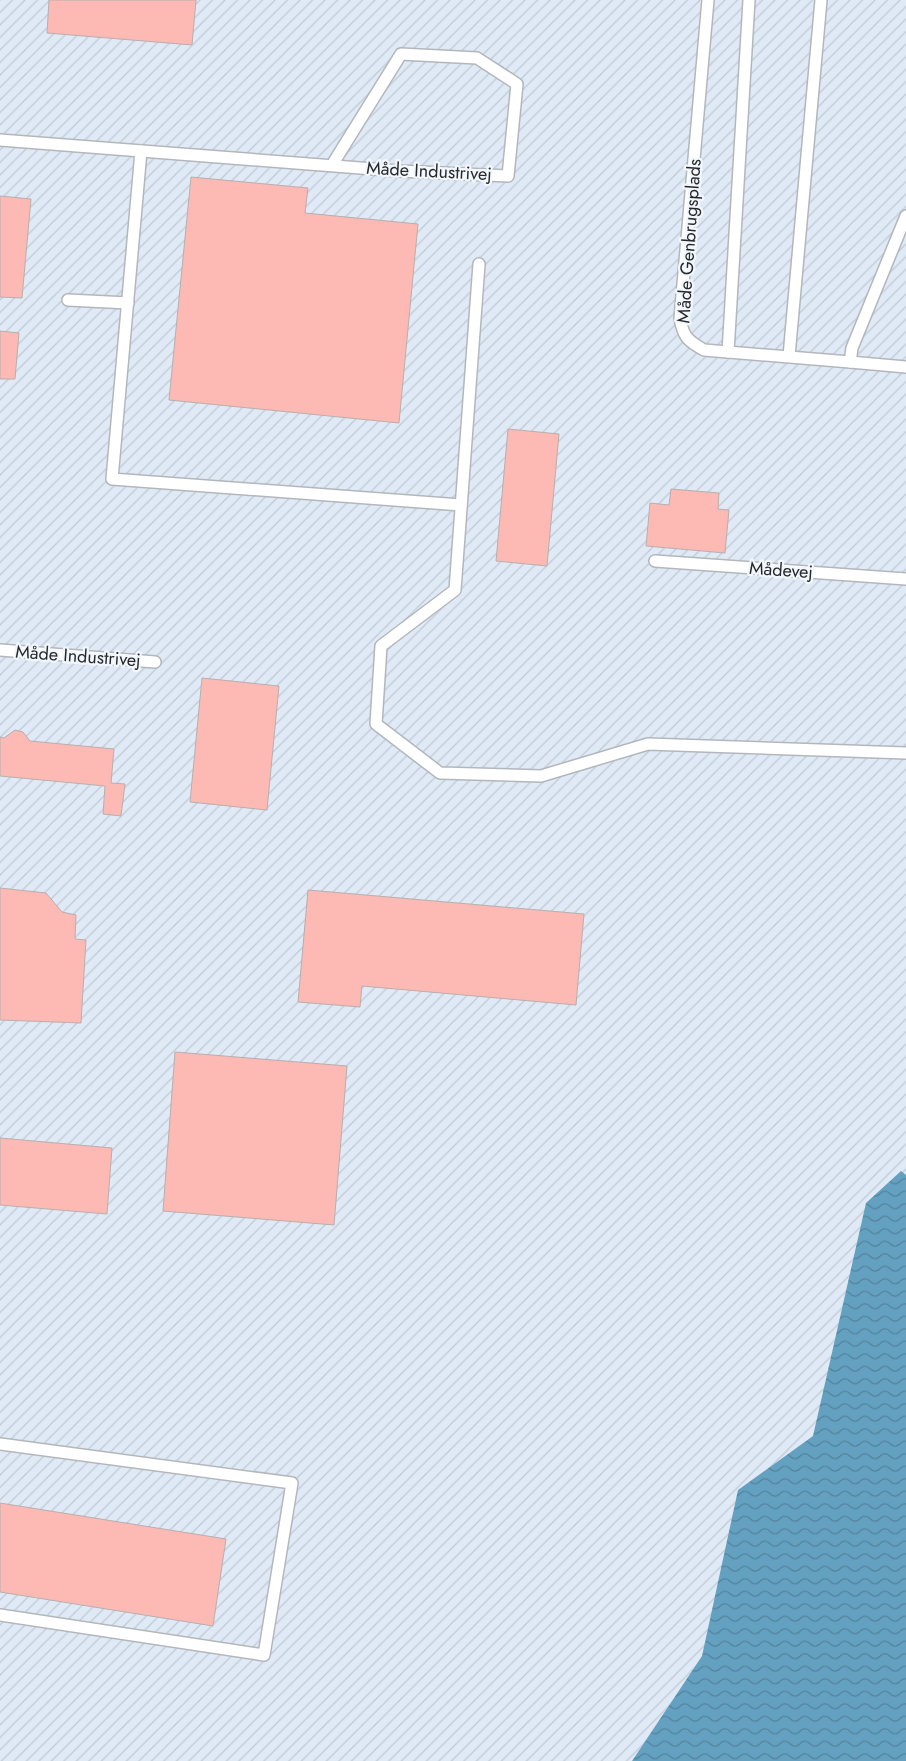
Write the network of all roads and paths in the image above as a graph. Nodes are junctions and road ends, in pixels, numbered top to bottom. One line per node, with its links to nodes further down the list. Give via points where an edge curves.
1 (708, 0): 11 (lane, Måde Genbrugsplads, via 680,318 682,332 691,342 704,350)
2 (749, 0): 11 (lane)
3 (820, 0): 12 (lane)
4 (0, 140): 5 (lane, Måde Industrivej)
5 (142, 151): 6 (lane, Måde Industrivej); 10 (lane)
6 (332, 165): 6 (lane, Måde Industrivej, via 401,54 478,58 517,84 508,176)
7 (906, 216): 13 (lane, via 852,348)
8 (479, 264): 15 (lane)
9 (68, 300): 10 (lane)
10 (128, 303): 15 (lane, via 112,479)
11 (728, 352): 12 (lane, Måde Genbrugsplads)
12 (789, 356): 13 (lane, Måde Genbrugsplads)
13 (850, 362): 14 (lane, Måde Genbrugsplads)
14 (906, 367)
15 (461, 505): 20 (lane, via 455,590 381,646 376,724 440,773 541,776 648,744)
16 (655, 561): 17 (lane, Mådevej)
17 (906, 579)
18 (0, 650): 19 (lane, Måde Industrivej)
19 (155, 662)
20 (906, 753)
21 (0, 1444): 22 (lane, via 292,1483 264,1655)
22 (0, 1615)

